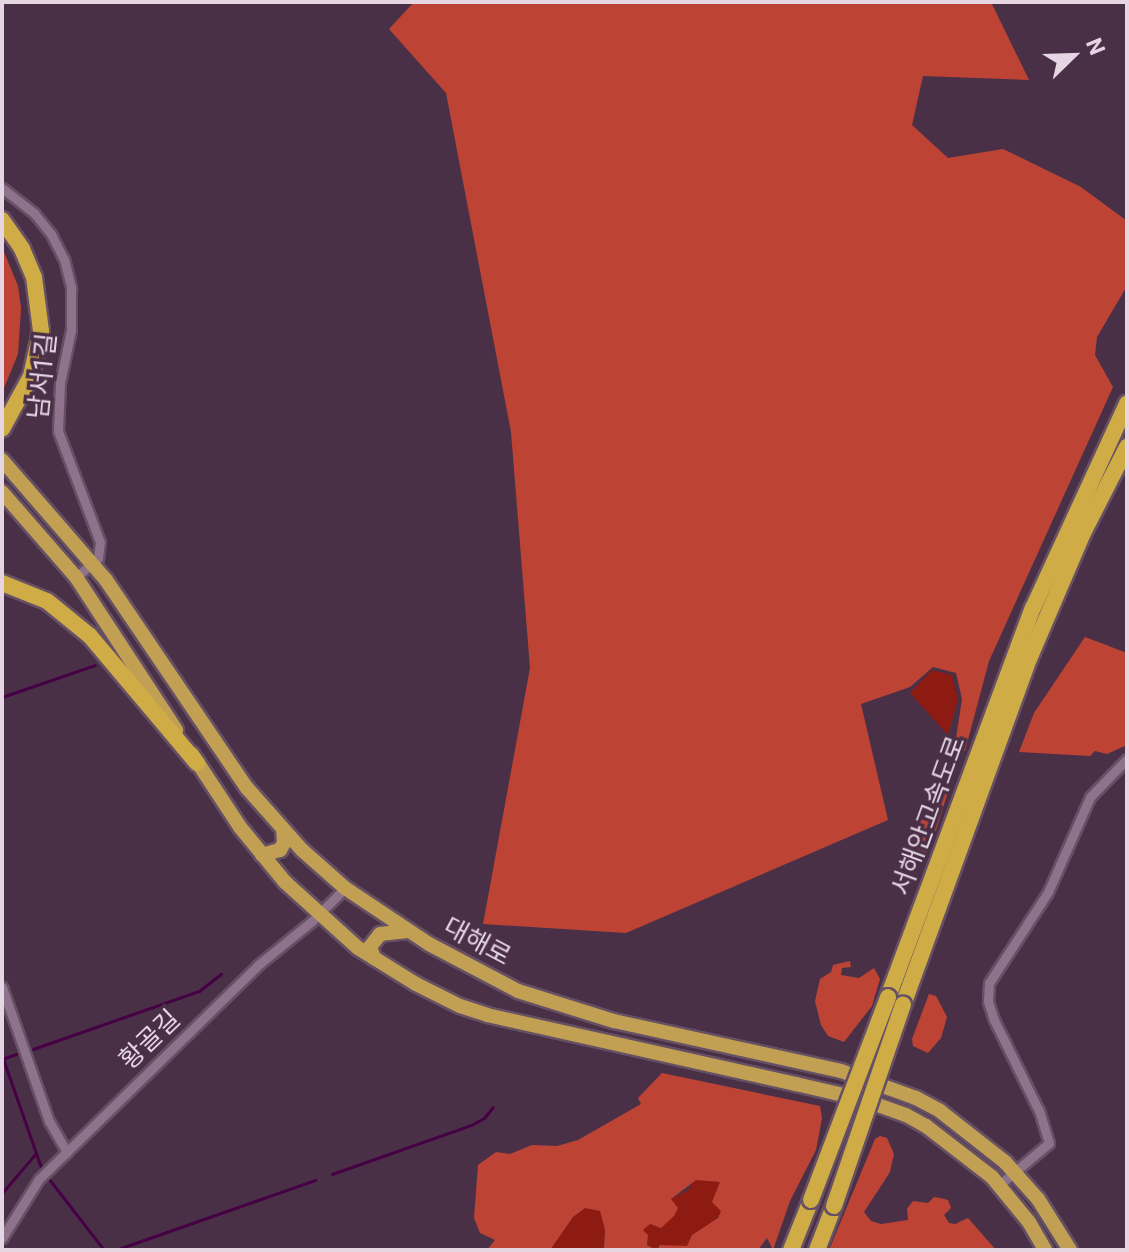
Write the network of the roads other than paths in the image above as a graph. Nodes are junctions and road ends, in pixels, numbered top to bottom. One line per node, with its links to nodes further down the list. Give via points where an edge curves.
1 (2, 188): 9 (street, 남서1길, via 43,223 65,264 72,309 58,431 100,542)
2 (2, 220): 5 (highway, via 29,263 41,318 31,376)
3 (2, 234): 5 (highway, via 23,270 32,313 27,357)
4 (1127, 404): 25 (highway, 서해안고속도로, bridge, via 1033,608)
5 (3, 421)
6 (1127, 447): 26 (highway, 서해안고속도로, bridge, via 1029,659)
7 (2, 460): 9 (highway, 대해로)
8 (2, 492): 10 (highway)
9 (94, 563): 10 (street); 14 (highway, 대해로, via 222,755)
10 (76, 577): 13 (highway)
11 (2, 583): 13 (highway, via 47,601 90,636)
12 (1127, 759): 22 (street, via 1090,797 1048,892 989,983 994,1020 1049,1143)
13 (197, 763): 15 (highway)
14 (283, 830): 15 (highway, via 280,850); 16 (highway, 대해로)
15 (262, 855): 17 (highway)
16 (345, 888): 17 (street, 황골길); 18 (highway, 대해로)
17 (319, 915): 19 (highway); 21 (street, 황골길, via 258,965)
18 (409, 931): 19 (highway, via 392,930 373,939); 22 (highway, 대해로, via 476,971 567,1008 841,1071 893,1088 940,1111)
19 (374, 958): 23 (highway, via 441,998 487,1015 883,1106 926,1126)
20 (2, 987): 21 (street, via 49,1121)
21 (67, 1152): 24 (street, 황골길, via 39,1179)
22 (1015, 1172): 23 (street); 28 (highway, 대해로, via 1051,1216)
23 (999, 1185): 27 (highway)
24 (2, 1238)
25 (791, 1250)
26 (817, 1250)
27 (1045, 1250)
28 (1070, 1250)

